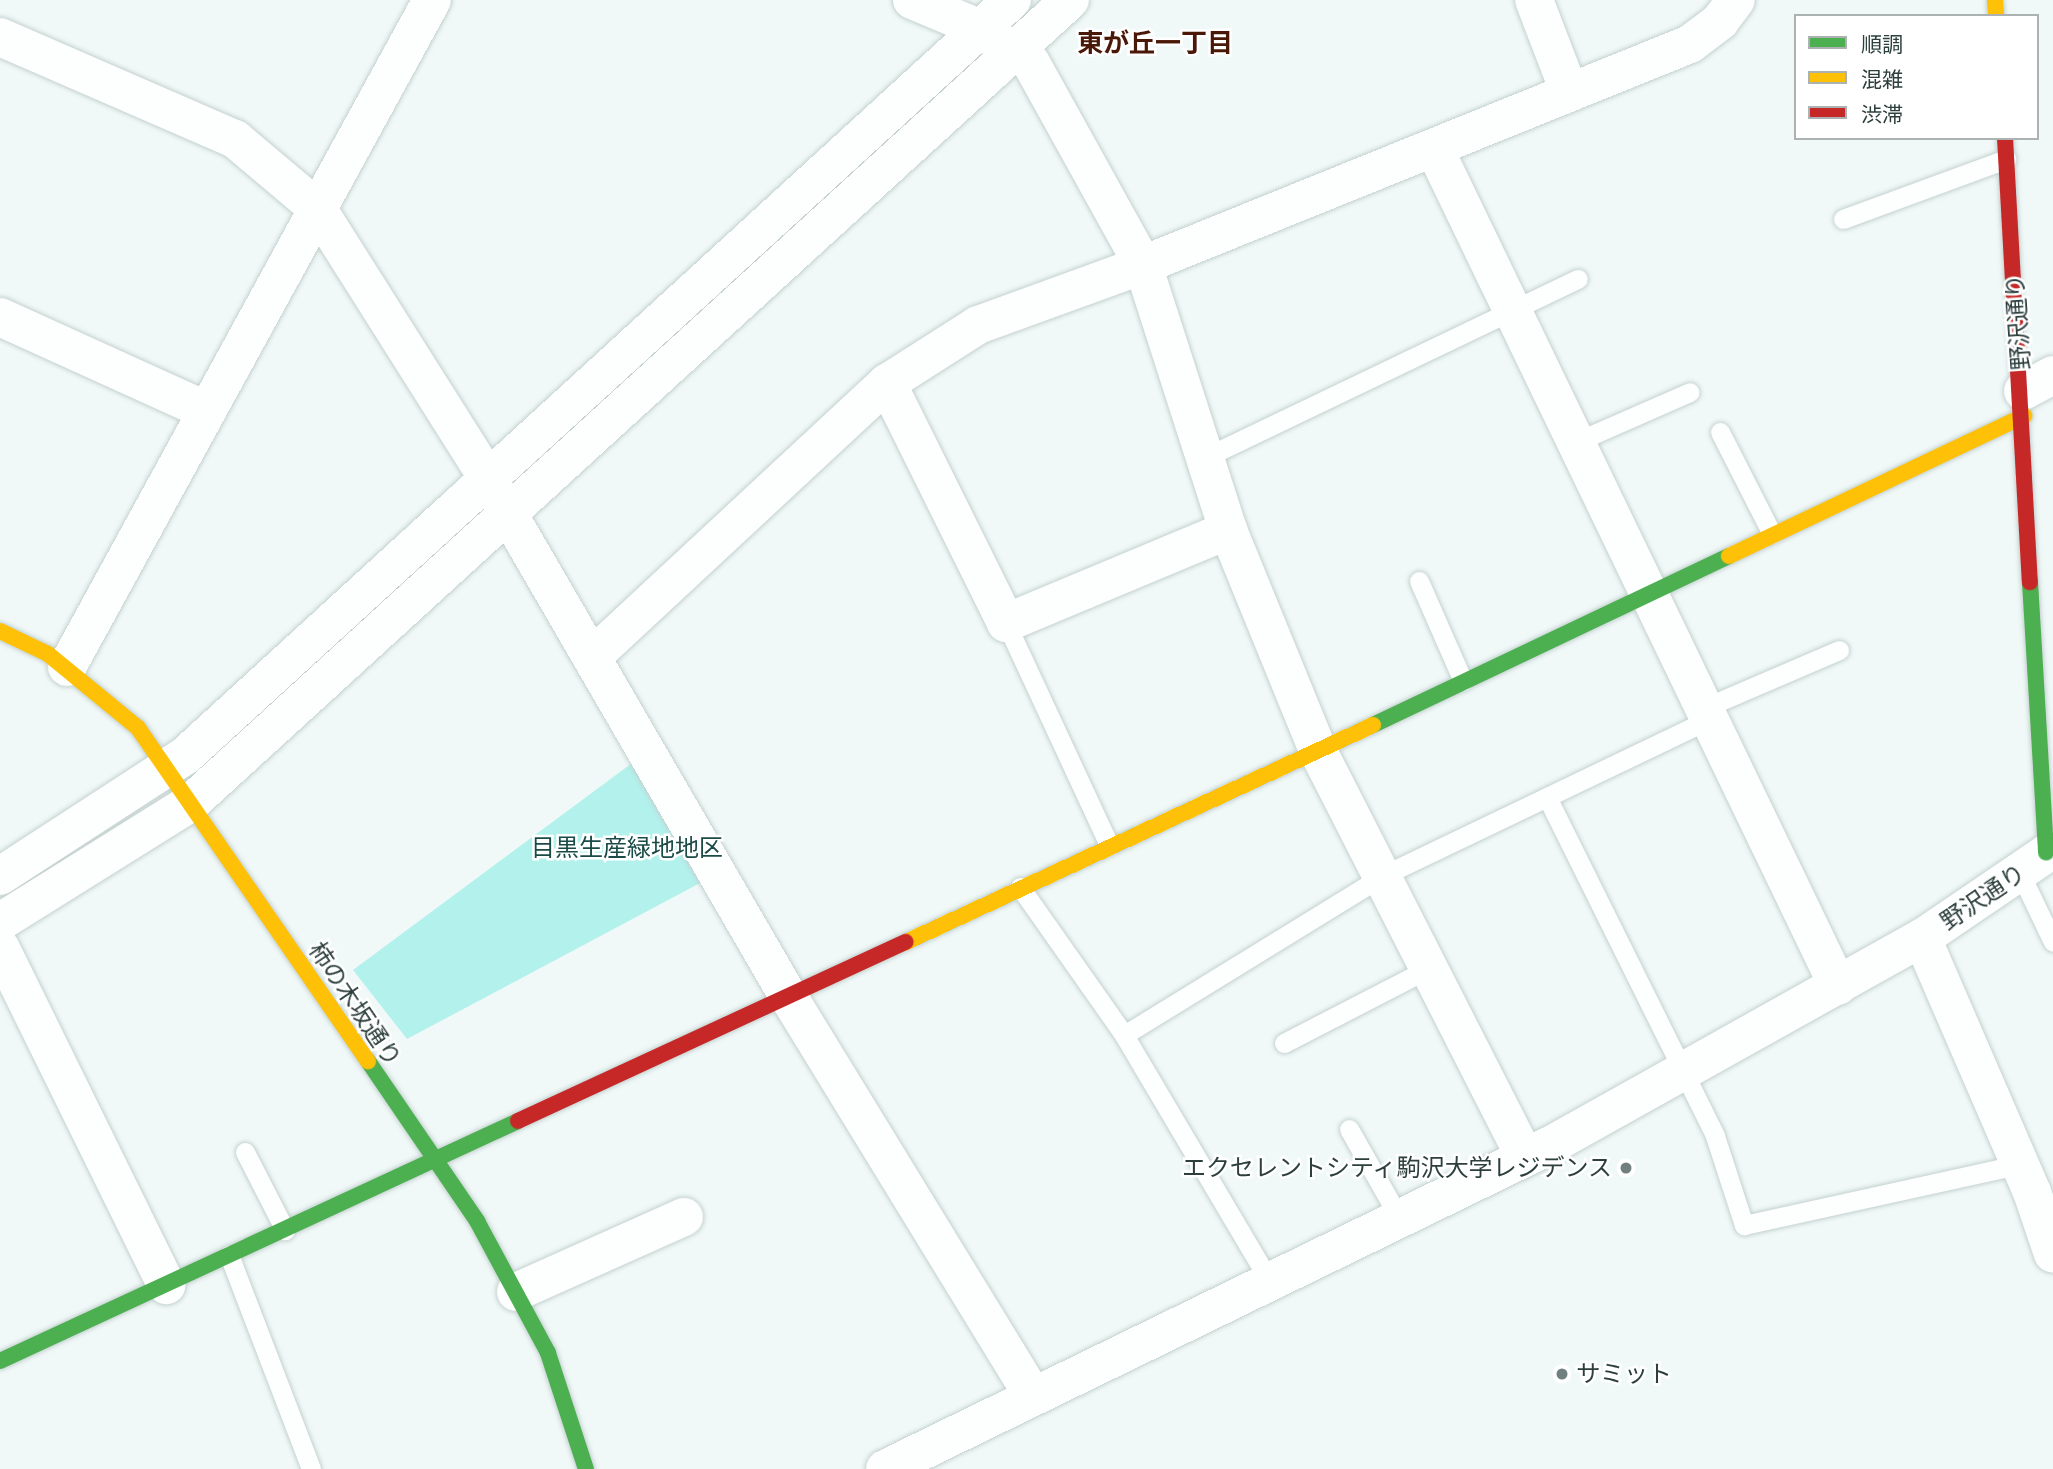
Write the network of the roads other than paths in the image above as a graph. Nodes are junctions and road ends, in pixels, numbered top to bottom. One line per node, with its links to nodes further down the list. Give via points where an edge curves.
1 (432, 0): 14 (street)
2 (912, 0): 7 (street)
3 (1013, 0): 7 (street)
4 (1070, 0): 9 (street)
5 (1534, 0): 10 (street)
6 (1736, 0): 10 (street, via 1720,21 1690,44)
7 (981, 29): 9 (street); 27 (street)
8 (0, 37): 14 (street, via 235,139)
9 (1014, 51): 16 (street, via 1031,63); 28 (street)
10 (1569, 91): 12 (street)
11 (2005, 140): 13 (street, 野沢通り)
12 (1435, 150): 16 (street); 18 (street)
13 (2006, 159): 15 (lane); 22 (street, 野沢通り)
14 (317, 208): 23 (street); 27 (street)
15 (1843, 219)
16 (1143, 265): 20 (street, via 978,325); 26 (street)
17 (1578, 279): 18 (lane)
18 (1513, 311): 25 (street); 26 (lane)
19 (0, 317): 23 (street)
20 (887, 383): 33 (street); 36 (street)
21 (1690, 392): 25 (lane)
22 (2033, 394): 30 (street); 45 (street, 野沢通り)
23 (206, 411): 37 (street)
24 (1720, 432): 30 (lane)
25 (1576, 442): 32 (street)
26 (1208, 456): 29 (street)
27 (488, 479): 28 (street); 41 (street)
28 (509, 513): 36 (street); 43 (street)
29 (1228, 530): 33 (street); 40 (street)
30 (1772, 534): 32 (street)
31 (1419, 581): 38 (lane)
32 (1648, 592): 38 (street); 39 (street)
33 (1006, 623): 44 (lane)
34 (0, 632): 37 (street, 柿の木坂通り)
35 (1839, 650): 39 (lane)
36 (592, 657): 55 (street)
37 (67, 667): 41 (street, 柿の木坂通り, via 138,728)
38 (1463, 681): 40 (street)
39 (1707, 714): 42 (lane); 54 (street)
40 (1318, 751): 44 (street); 47 (street)
41 (167, 768): 43 (street, 柿の木坂通り); 46 (street)
42 (1547, 797): 47 (lane); 58 (lane)
43 (192, 802): 49 (street); 62 (street, 柿の木坂通り)
44 (1109, 845): 48 (street)
45 (2040, 858): 50 (street, 野沢通り); 51 (lane)
46 (0, 876)
47 (1382, 876): 53 (street); 56 (lane)
48 (1020, 887): 55 (street); 56 (lane)
49 (0, 922)
50 (1922, 938): 54 (street); 63 (street, 野沢通り)
51 (2053, 942)
52 (0, 947): 70 (street)
53 (1429, 968): 57 (lane); 61 (street)
54 (1838, 986): 58 (street)
55 (788, 996): 62 (street); 73 (street)
56 (1124, 1035): 69 (lane)
57 (1284, 1043)
58 (1682, 1069): 61 (street); 63 (lane, via 1715,1136 1744,1225)
59 (1349, 1129): 65 (lane)
60 (245, 1152): 66 (lane)
61 (1525, 1157): 65 (street)
62 (435, 1160): 66 (street); 71 (street, 柿の木坂通り, via 477,1221)
63 (2034, 1180): 67 (street, 野沢通り)
64 (684, 1216): 71 (street)
65 (1400, 1219): 69 (street)
66 (285, 1230): 68 (street)
67 (2053, 1254)
68 (229, 1255): 70 (street); 74 (lane)
69 (1271, 1284): 73 (street)
70 (166, 1285): 72 (street)
71 (516, 1292): 75 (street, 柿の木坂通り, via 548,1353)
72 (0, 1361)
73 (1033, 1396): 76 (street)
74 (311, 1469)
75 (586, 1469)
76 (884, 1469)

